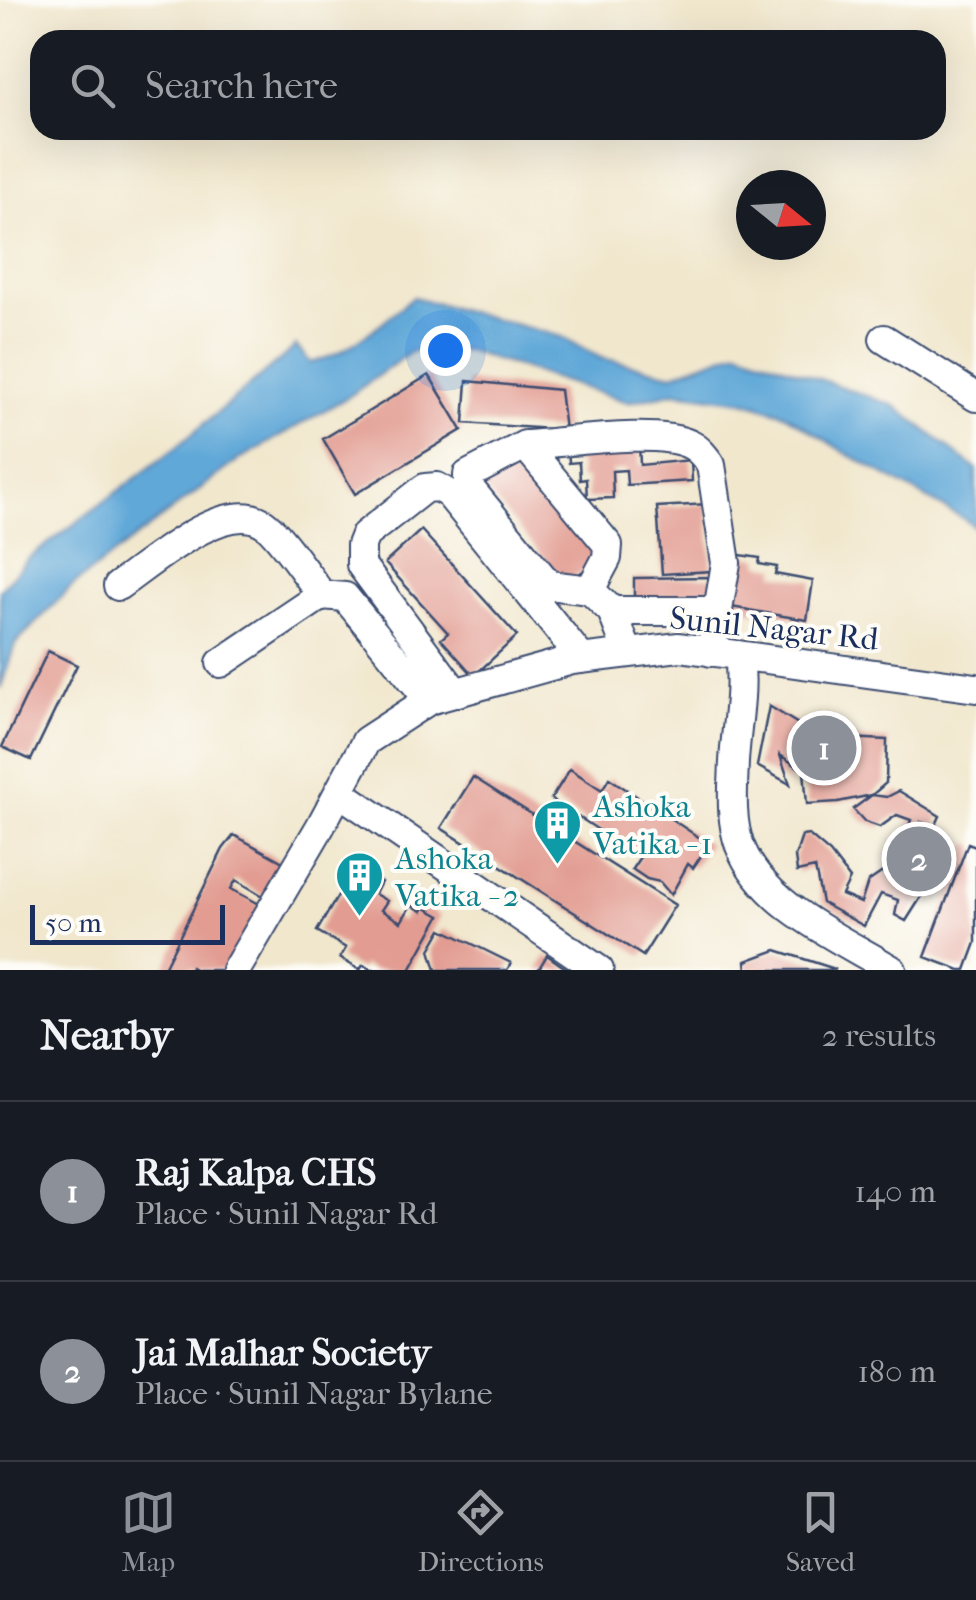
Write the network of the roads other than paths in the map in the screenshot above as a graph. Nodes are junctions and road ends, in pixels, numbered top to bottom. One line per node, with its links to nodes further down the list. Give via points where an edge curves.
1 (884, 340): 2 (street)
2 (976, 397)
3 (525, 445): 5 (street, via 608,545); 5 (street, via 468,475 468,486 549,586); 8 (street, via 662,436 702,453 712,466 726,562)
4 (118, 586): 6 (street, via 210,523 239,516 264,522)
5 (590, 590): 7 (street)
6 (322, 595): 13 (street); 15 (street, via 346,598)
7 (612, 611): 8 (street); 10 (street)
8 (718, 611): 9 (street)
9 (710, 652): 10 (street, Sunil Nagar Rd, via 679,647); 11 (street, Sunil Nagar Rd)
10 (628, 653): 12 (street, Sunil Nagar Rd)
11 (739, 656): 14 (street, Sunil Nagar Rd); 19 (street, via 743,689 732,805 740,846 775,895)
12 (582, 659): 15 (street, Sunil Nagar Rd); 15 (street, via 449,494 426,488 365,535 362,565)
13 (221, 663)
14 (976, 688)
15 (442, 696): 16 (street, Sunil Nagar Rd, via 366,741)
16 (339, 792): 17 (street, Sunil Nagar Rd); 18 (street)
17 (236, 970)
18 (599, 970)
19 (892, 970)

